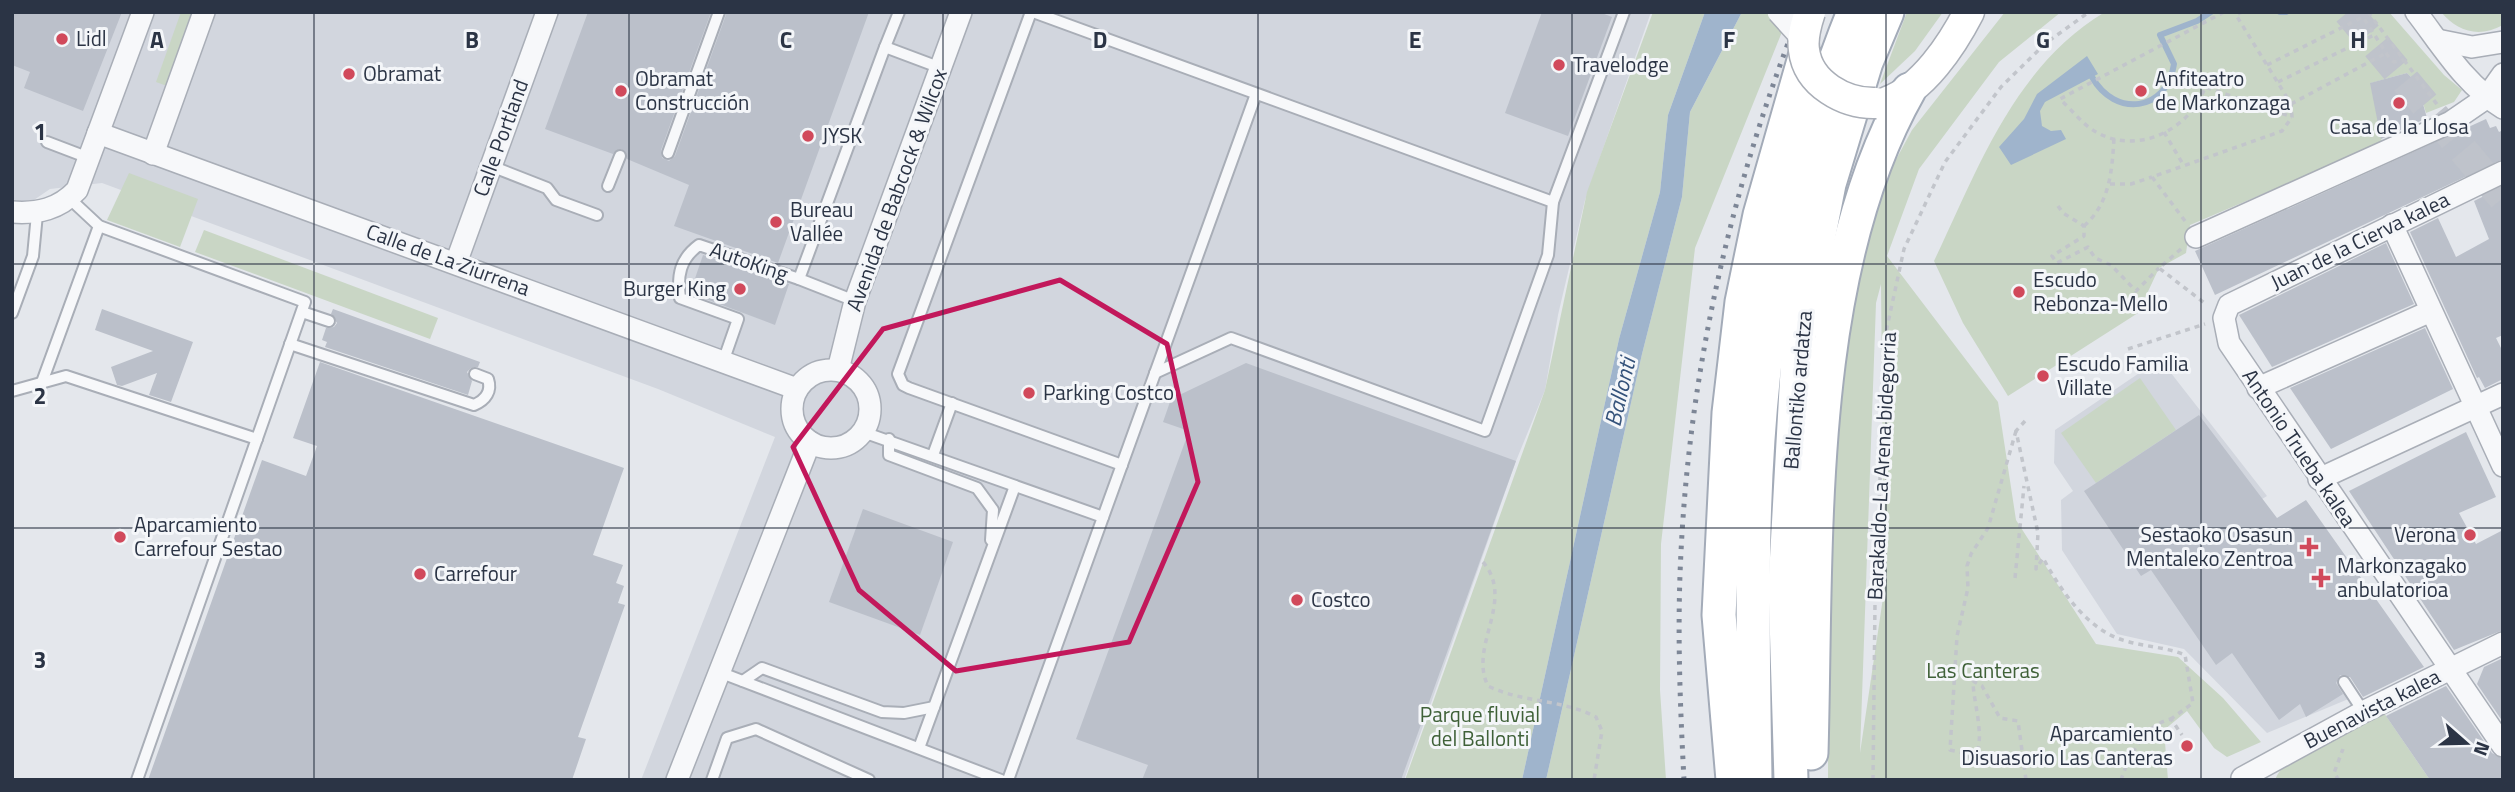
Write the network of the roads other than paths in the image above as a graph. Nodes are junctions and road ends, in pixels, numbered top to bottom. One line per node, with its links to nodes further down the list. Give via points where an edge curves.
1 (143, 12): 25 (street)
2 (204, 12): 24 (street)
3 (547, 12): 32 (street, Calle Portland)
4 (719, 12): 27 (lane)
5 (898, 12): 17 (lane)
6 (961, 12): 19 (street, Avenida de Babcock & Wilcox)
7 (1032, 12): 22 (lane); 61 (lane, via 898,374 909,388)
8 (1624, 12): 36 (lane)
9 (1778, 12): 18 (street, bridge, via 1797,33)
10 (1810, 12): 18 (street, bridge)
11 (1854, 12): 91 (main road, Ballontiko ardatza, via 1799,184 1770,323 1758,440)
12 (1887, 12): 92 (main road, Ballontiko ardatza, via 1866,62 1829,184 1799,336 1785,584)
13 (1969, 12): 21 (street, via 1935,63)
14 (2416, 12): 16 (street)
15 (2503, 42): 16 (street)
16 (2441, 46): 20 (street, via 2481,81); 23 (street)
17 (885, 47): 19 (lane); 44 (lane)
18 (1804, 52): 21 (street, bridge, via 1817,77 1843,99 1876,103); 90 (main road, via 1760,215 1742,302 1729,413 1719,615)
19 (941, 68): 45 (street, Avenida de Babcock & Wilcox)
20 (2503, 74): 23 (street)
21 (1909, 90): 93 (main road, via 1881,143 1858,215 1837,308 1822,419)
22 (1256, 94): 36 (lane); 54 (lane)
23 (2495, 103): 42 (street)
24 (164, 124): 28 (street); 31 (street)
25 (98, 133): 28 (street, Calle de La Ziurrena); 30 (street)
26 (47, 142): 30 (lane)
27 (668, 153)
28 (153, 154): 31 (street, Calle de La Ziurrena)
29 (620, 156): 34 (lane)
30 (89, 159): 35 (street)
31 (178, 163): 43 (street, Calle de La Ziurrena)
32 (491, 166): 39 (lane, via 547,188 556,200); 43 (street, Calle Portland)
33 (2503, 172): 40 (street, Juan de la Cierva kalea)
34 (608, 186)
35 (69, 198): 38 (street); 41 (lane)
36 (1553, 202): 54 (lane, via 1548,256 1485,431 1231,338)
37 (12, 212): 38 (street)
38 (37, 214): 48 (lane, via 33,256)
39 (597, 215)
40 (2392, 225): 46 (street); 49 (street, Juan de la Cierva kalea, via 2229,305)
41 (99, 226): 47 (lane, via 305,302); 56 (lane)
42 (2196, 237)
43 (456, 263): 52 (street, Calle de La Ziurrena)
44 (799, 279): 45 (lane); 52 (lane, AutoKing, via 699,245 687,254 678,283 680,298 738,319)
45 (855, 301): 53 (street, Avenida de Babcock & Wilcox)
46 (2431, 311): 57 (street); 62 (street)
47 (302, 312): 50 (lane); 51 (lane)
48 (12, 313)
49 (2224, 318): 57 (street, Antonio Trueba kalea, via 2229,343)
50 (329, 321)
51 (290, 344): 55 (lane, via 474,405 488,394 490,385 488,379); 64 (lane)
52 (723, 362): 58 (street, Calle de La Ziurrena)
53 (838, 370): 58 (street, via 814,373); 63 (street, via 858,380 869,399)
54 (1155, 373): 68 (lane)
55 (475, 374)
56 (41, 385): 59 (lane); 64 (lane, via 66,376)
57 (2258, 388): 70 (street, Antonio Trueba kalea)
58 (797, 389): 66 (street, via 794,424)
59 (12, 391)
60 (2503, 394): 62 (street)
61 (952, 403): 67 (lane); 68 (lane)
62 (2475, 407): 69 (street); 70 (street)
63 (863, 432): 65 (lane); 66 (street, via 839,447)
64 (257, 439): 84 (lane)
65 (889, 439): 67 (lane); 73 (lane, via 889,456 977,488 993,510)
66 (810, 442): 76 (street)
67 (933, 455): 71 (lane)
68 (1122, 465): 72 (lane)
69 (2503, 466)
70 (2319, 478): 75 (street, Antonio Trueba kalea)
71 (1015, 486): 72 (lane); 73 (lane)
72 (1103, 517): 89 (lane)
73 (991, 550): 79 (lane)
74 (2503, 643): 75 (street, Buenavista kalea)
75 (2450, 670): 80 (street, Buenavista kalea); 81 (street, Antonio Trueba kalea)
76 (719, 672): 77 (lane); 85 (street)
77 (743, 681): 79 (lane, via 762,668 882,712 904,713); 82 (lane)
78 (2344, 682): 80 (lane)
79 (934, 706): 82 (lane)
80 (2363, 712): 83 (street, Buenavista kalea)
81 (2503, 746)
82 (919, 748): 88 (lane)
83 (2241, 779)
84 (137, 780)
85 (677, 780)
86 (712, 780): 87 (lane, via 727,738 755,729)
87 (869, 780)
88 (1001, 780)
89 (1008, 780)
90 (1732, 780)
91 (1755, 780)
92 (1791, 780)
93 (1810, 780)

